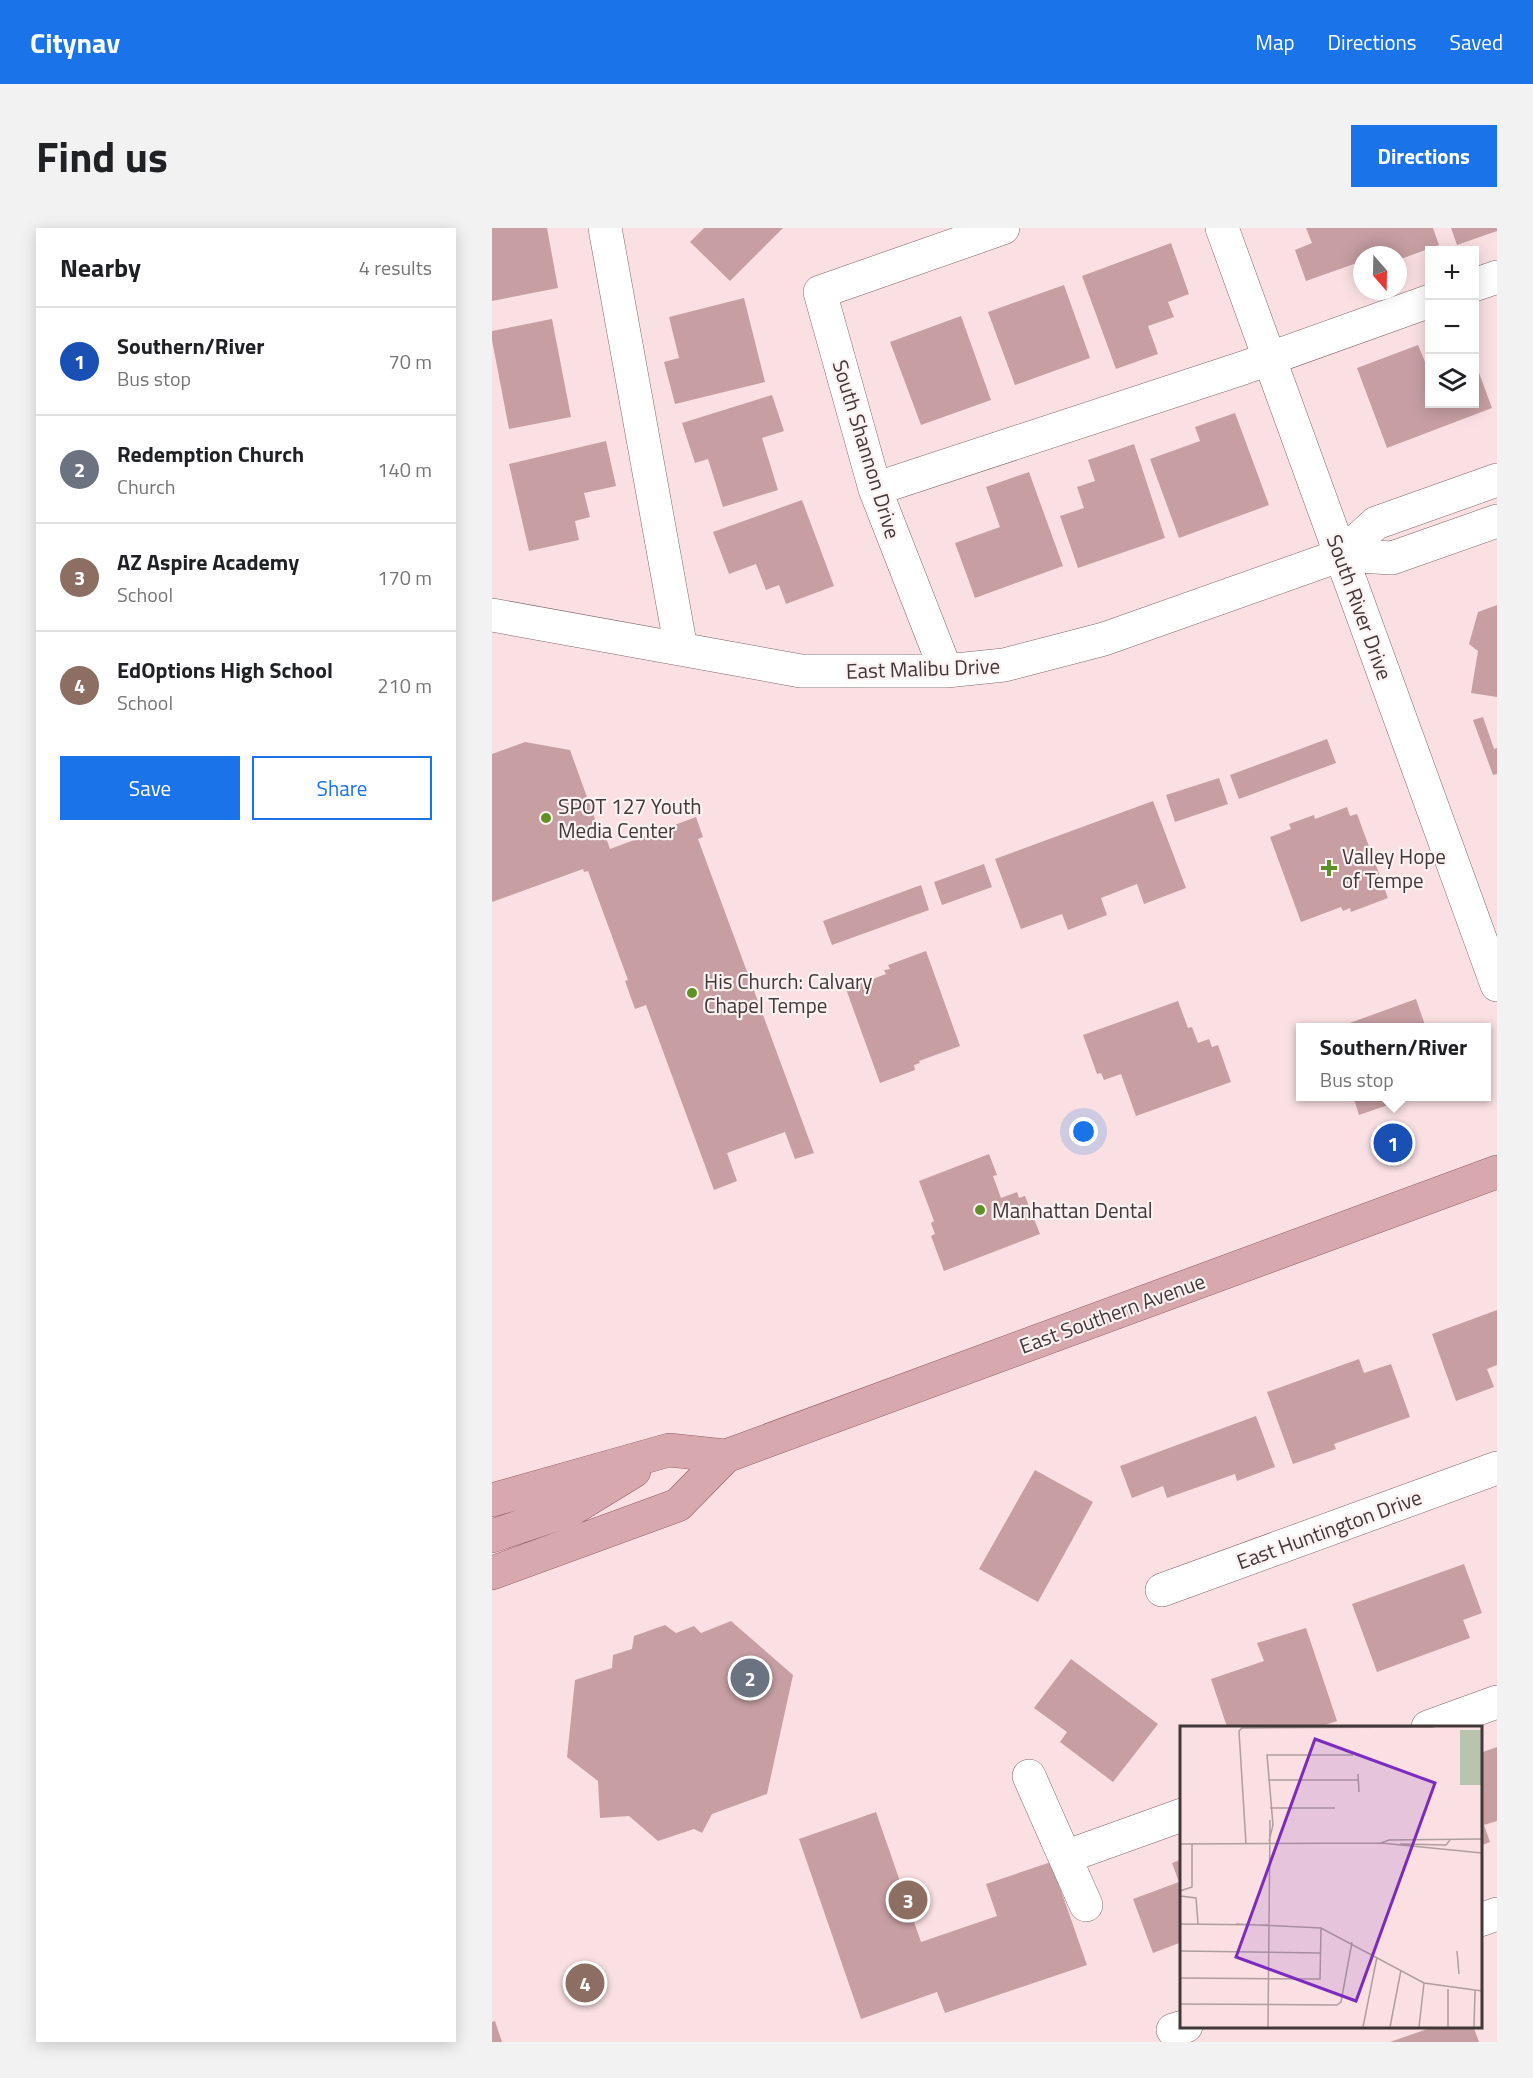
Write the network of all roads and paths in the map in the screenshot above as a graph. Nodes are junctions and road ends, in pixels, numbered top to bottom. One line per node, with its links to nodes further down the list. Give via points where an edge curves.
1 (605, 228): 13 (street)
2 (1003, 228): 9 (street, South Shannon Drive, via 820,292)
3 (1222, 228): 7 (street, South River Drive)
4 (1497, 276): 5 (street)
5 (1479, 283)
6 (1425, 303): 7 (street)
7 (1270, 359): 9 (street); 11 (street, South River Drive)
8 (1497, 480): 11 (street, East Malibu Drive, via 1376,523)
9 (875, 489): 14 (street, South Shannon Drive)
10 (1497, 521): 11 (street, East Malibu Drive, via 1392,558)
11 (1341, 555): 14 (street, East Malibu Drive, via 1104,639 1004,665); 15 (street, South River Drive)
12 (492, 615): 13 (street, East Malibu Drive)
13 (681, 649): 14 (street, East Malibu Drive, via 801,671)
14 (946, 671)
15 (1497, 986)
16 (1497, 1172): 18 (main road, East Southern Avenue)
17 (669, 1450): 18 (main road, East Southern Avenue); 20 (main road, East Southern Avenue); 21 (main road, via 572,1509)
18 (726, 1456): 22 (main road, East Southern Avenue, via 678,1504)
19 (1497, 1468): 23 (street, East Huntington Drive)
20 (492, 1500)
21 (492, 1536)
22 (492, 1572)
23 (1162, 1590)
24 (1497, 1702): 25 (street)
25 (1431, 1726)
26 (1029, 1776): 28 (street)
27 (1180, 1816): 28 (street)
28 (1065, 1857): 29 (street)
29 (1086, 1905)
30 (1497, 1914): 31 (street)
31 (1482, 1919)

